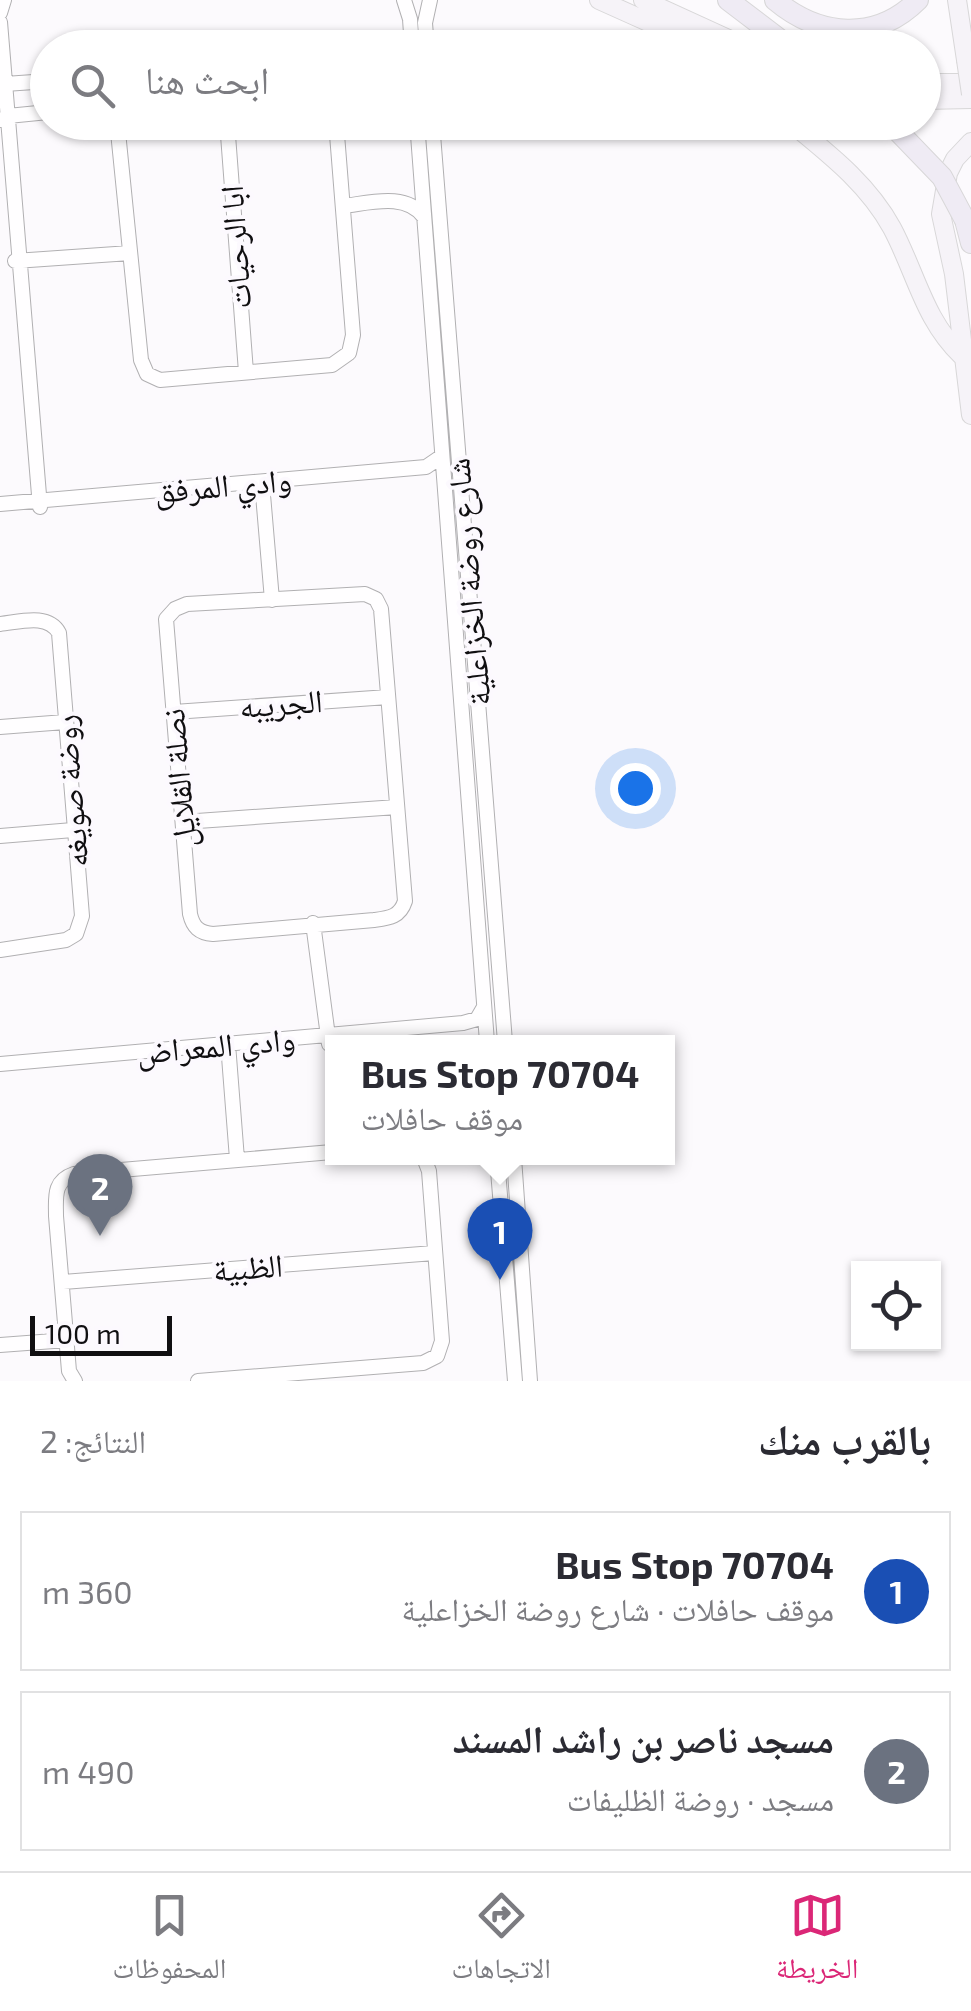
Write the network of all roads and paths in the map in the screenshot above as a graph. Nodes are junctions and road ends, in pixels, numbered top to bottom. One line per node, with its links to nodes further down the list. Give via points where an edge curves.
1 (4, 0): 10 (street)
2 (406, 0): 12 (street)
3 (427, 0): 12 (street)
4 (599, 0): 13 (main road)
5 (643, 0): 16 (main road)
6 (728, 0): 17 (highway)
7 (775, 0): 18 (highway, via 808,22)
8 (918, 0): 19 (highway, via 886,24)
9 (957, 0): 24 (main road, bridge)
10 (0, 13)
11 (0, 22): 23 (street)
12 (418, 26): 14 (street); 15 (street)
13 (659, 29)
14 (417, 30)
15 (419, 30)
16 (709, 30)
17 (768, 30)
18 (837, 30)
19 (859, 30)
20 (971, 83): 22 (main road)
21 (30, 84): 23 (street)
22 (941, 84)
23 (3, 88): 27 (street)
24 (971, 97): 25 (main road)
25 (941, 99)
26 (30, 115): 27 (street)
27 (3, 119): 42 (street)
28 (119, 140): 41 (street)
29 (228, 140): 44 (street, ابا الرحيات)
30 (338, 140): 38 (street)
31 (418, 140): 36 (street, شارع روضة الخزاعلية)
32 (433, 140): 69 (street, شارع روضة الخزاعلية)
33 (812, 140): 43 (main road, via 876,203 930,317)
34 (906, 140): 40 (highway, bridge, via 942,177)
35 (971, 142): 43 (main road, via 952,164 942,202)
36 (421, 180): 37 (street); 39 (street, شارع روضة الخزاعلية)
37 (398, 201): 38 (street); 39 (street)
38 (344, 206): 44 (street, via 349,353 332,365)
39 (424, 217): 46 (street, شارع روضة الخزاعلية)
40 (971, 243)
41 (130, 253): 42 (street); 44 (street, via 147,374 166,380)
42 (17, 261): 49 (street)
43 (962, 356): 45 (main road)
44 (246, 372)
45 (971, 415)
46 (442, 456): 47 (street, شارع روضة الخزاعلية); 48 (street, وادي المرفق, via 426,467)
47 (443, 480): 48 (street, وادي المرفق, via 425,472); 63 (street, شارع روضة الخزاعلية)
48 (262, 486): 49 (street, وادي المرفق); 51 (street)
49 (37, 504): 50 (street, وادي المرفق)
50 (0, 508)
51 (272, 600): 53 (street, نصلة القلايل, via 373,596); 54 (street, نصلة القلايل, via 188,604 170,612)
52 (0, 624): 55 (street, روضة صويغه, via 46,621 58,628)
53 (388, 696): 54 (street, الجريبه); 57 (street, نصلة القلايل)
54 (174, 712): 58 (street, نصلة القلايل)
55 (65, 722): 56 (street); 59 (street, روضة صويغه)
56 (0, 727)
57 (398, 807): 58 (street); 61 (street, نصلة القلايل, via 404,901 399,913)
58 (183, 822): 61 (street, نصلة القلايل, via 197,929 213,934)
59 (73, 830): 60 (street); 62 (street, روضة صويغه, via 78,929 66,940)
60 (0, 836)
61 (313, 923): 64 (street)
62 (0, 950)
63 (484, 1007): 65 (street, وادي المعراض, via 468,1023); 68 (street, شارع روضة الخزاعلية)
64 (332, 1035)
65 (383, 1035)
66 (403, 1035): 67 (street, وادي المعراض, via 463,1029)
67 (480, 1035)
68 (487, 1035)
69 (504, 1035)
70 (325, 1042): 71 (street, وادي المعراض)
71 (228, 1048): 72 (street, وادي المعراض); 74 (street)
72 (0, 1067)
73 (325, 1153): 74 (street)
74 (237, 1159): 79 (street, via 64,1178 56,1191)
75 (427, 1165): 78 (street)
76 (498, 1165): 82 (street)
77 (515, 1165): 87 (street)
78 (434, 1253): 79 (street, الظبية); 84 (street, via 442,1346 433,1360)
79 (62, 1282): 80 (street)
80 (67, 1340): 81 (street); 83 (street)
81 (0, 1346)
82 (513, 1350): 85 (street); 86 (street)
83 (76, 1381)
84 (198, 1381)
85 (507, 1381)
86 (515, 1381)
87 (530, 1381)

